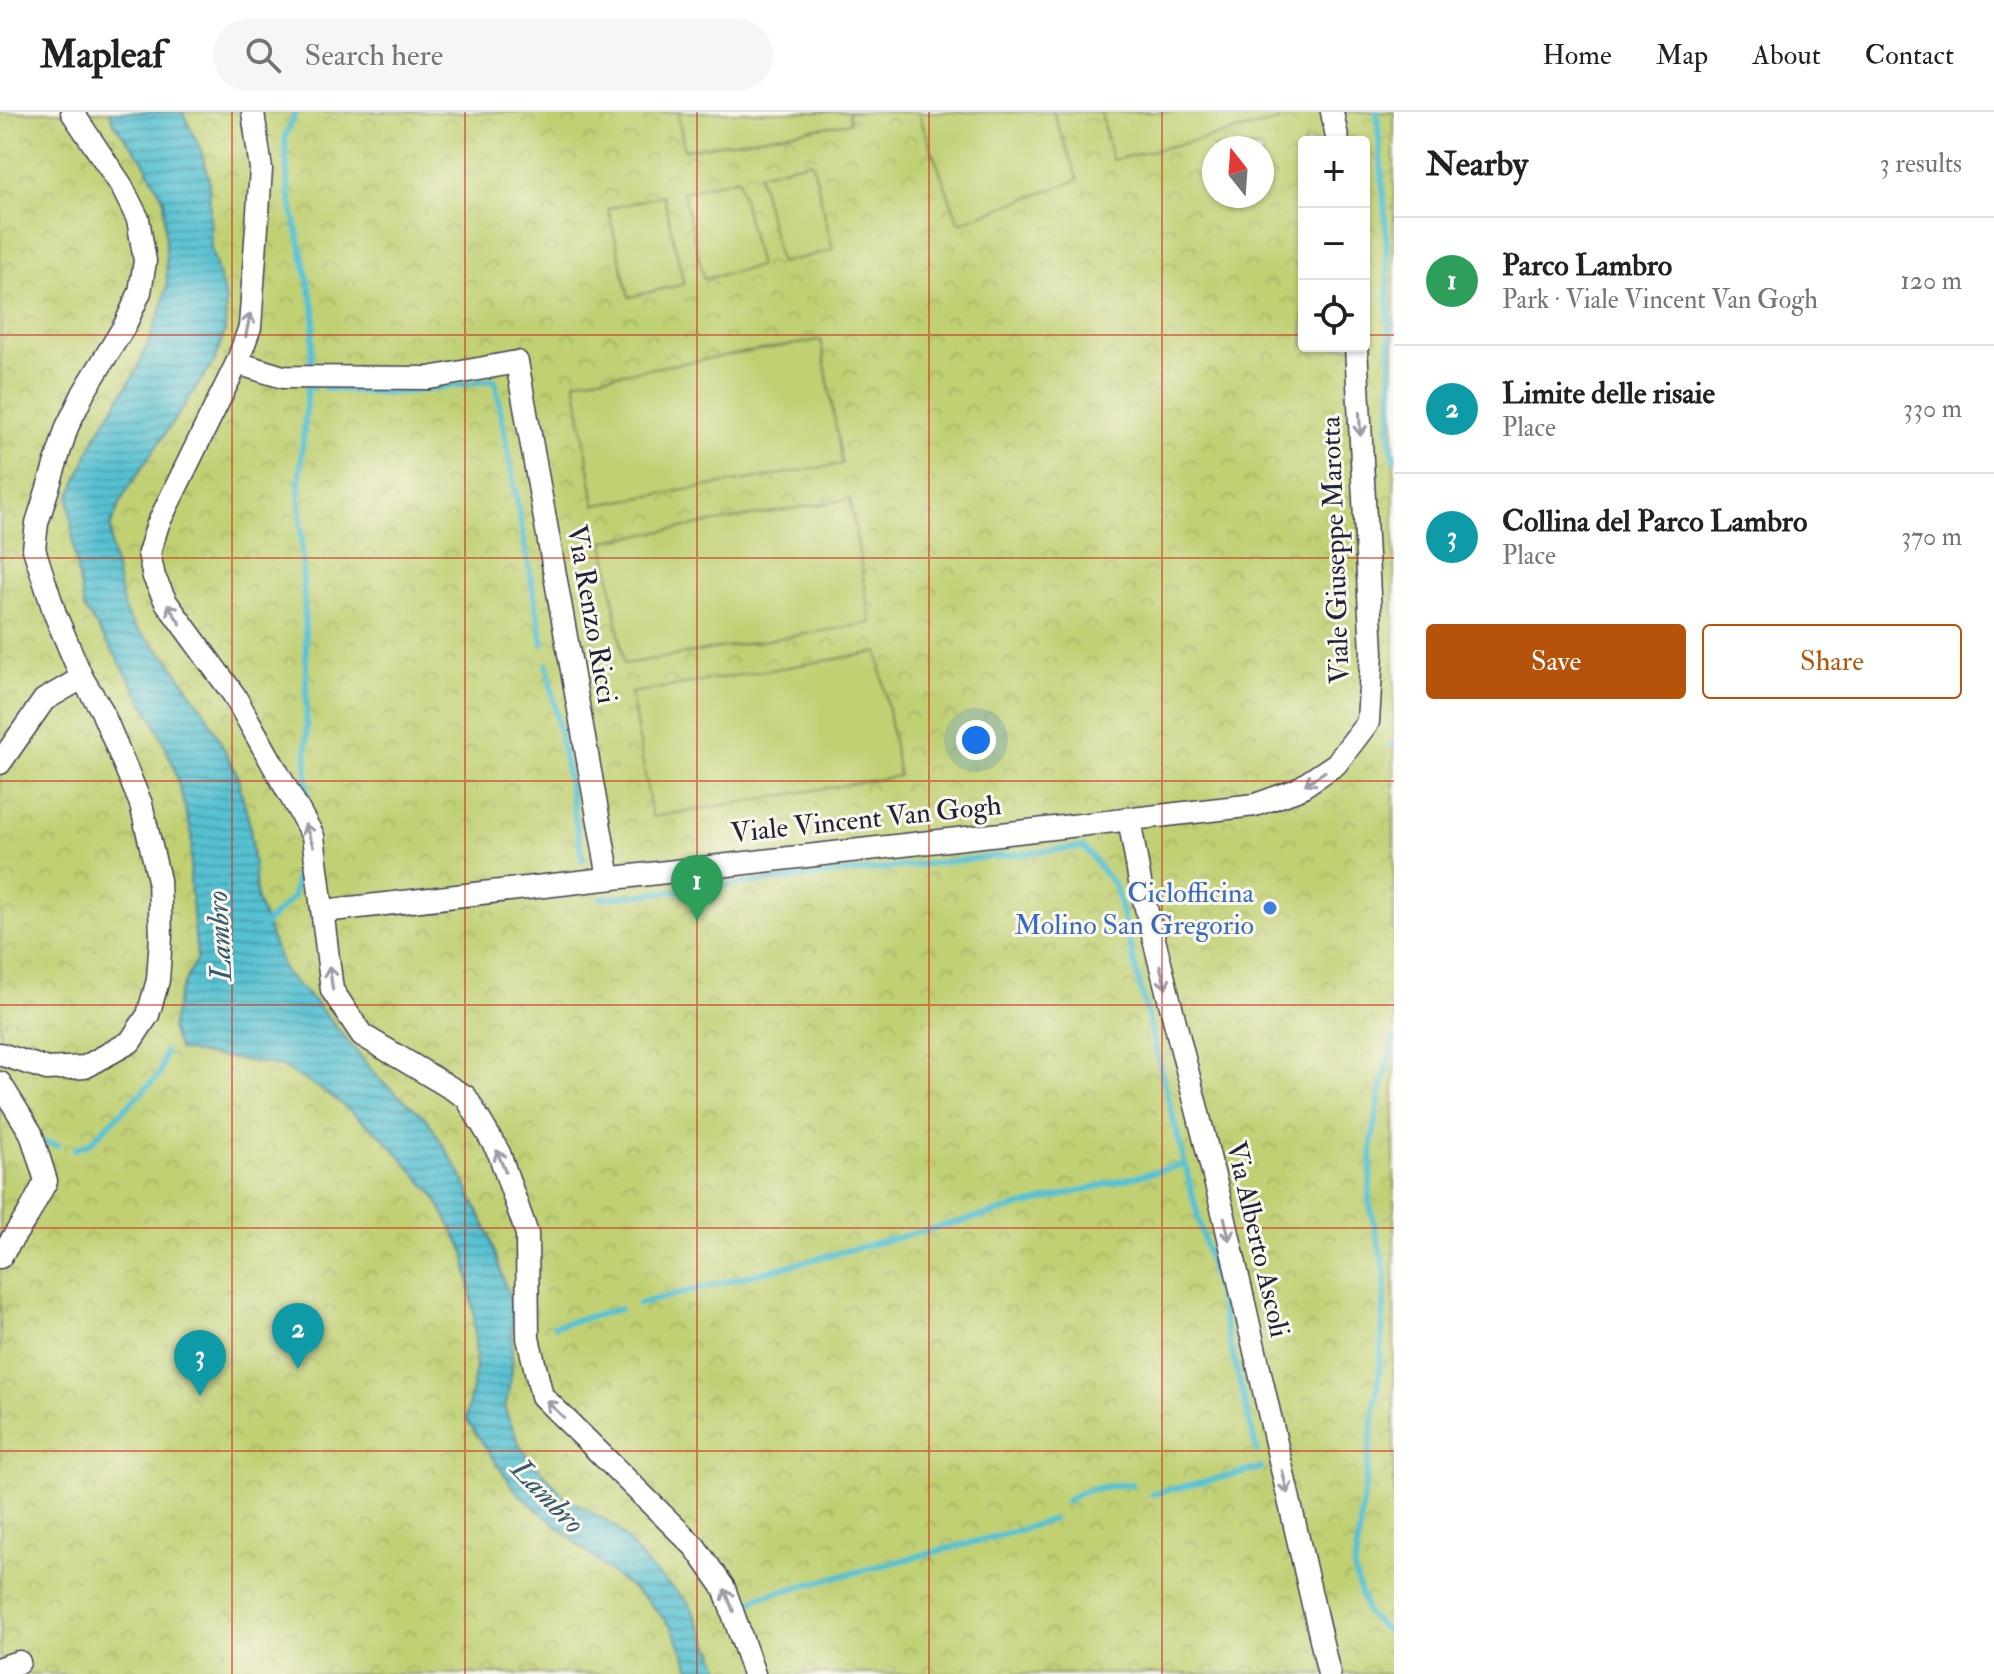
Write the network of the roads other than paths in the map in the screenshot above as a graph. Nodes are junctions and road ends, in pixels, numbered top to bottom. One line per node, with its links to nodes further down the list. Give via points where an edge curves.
1 (72, 112): 7 (street, via 138,219 145,261 140,292 125,325 67,427 37,523 34,549)
2 (253, 112): 6 (street, one-way to 2, via 250,327 261,169)
3 (1332, 112): 4 (street)
4 (1337, 136)
5 (1356, 352): 9 (street, Viale Giuseppe Marotta, one-way to 9, via 1372,652 1368,722 1336,764 1297,790 1255,805)
6 (237, 363): 10 (street, Via Renzo Ricci, via 283,377 429,378 517,362); 11 (street, one-way to 6, via 313,836 234,695 166,602 149,553 183,468)
7 (82, 678): 8 (street, via 44,700); 12 (street, via 107,723 152,844 159,880 158,980 148,1015 130,1042 85,1067 47,1069)
8 (0, 763)
9 (1129, 818): 10 (street, Viale Vincent Van Gogh); 16 (street, Via Alberto Ascoli, one-way to 16, via 1141,888 1224,1216)
10 (609, 878): 11 (street, Viale Vincent Van Gogh)
11 (324, 911): 15 (street, one-way to 11, via 724,1588 695,1547 542,1396 528,1338 527,1234 499,1153 466,1097 362,1035 332,990)
12 (0, 1054)
13 (0, 1083): 14 (street, via 31,1133 46,1181)
14 (0, 1257)
15 (754, 1674)
16 (1329, 1674)

